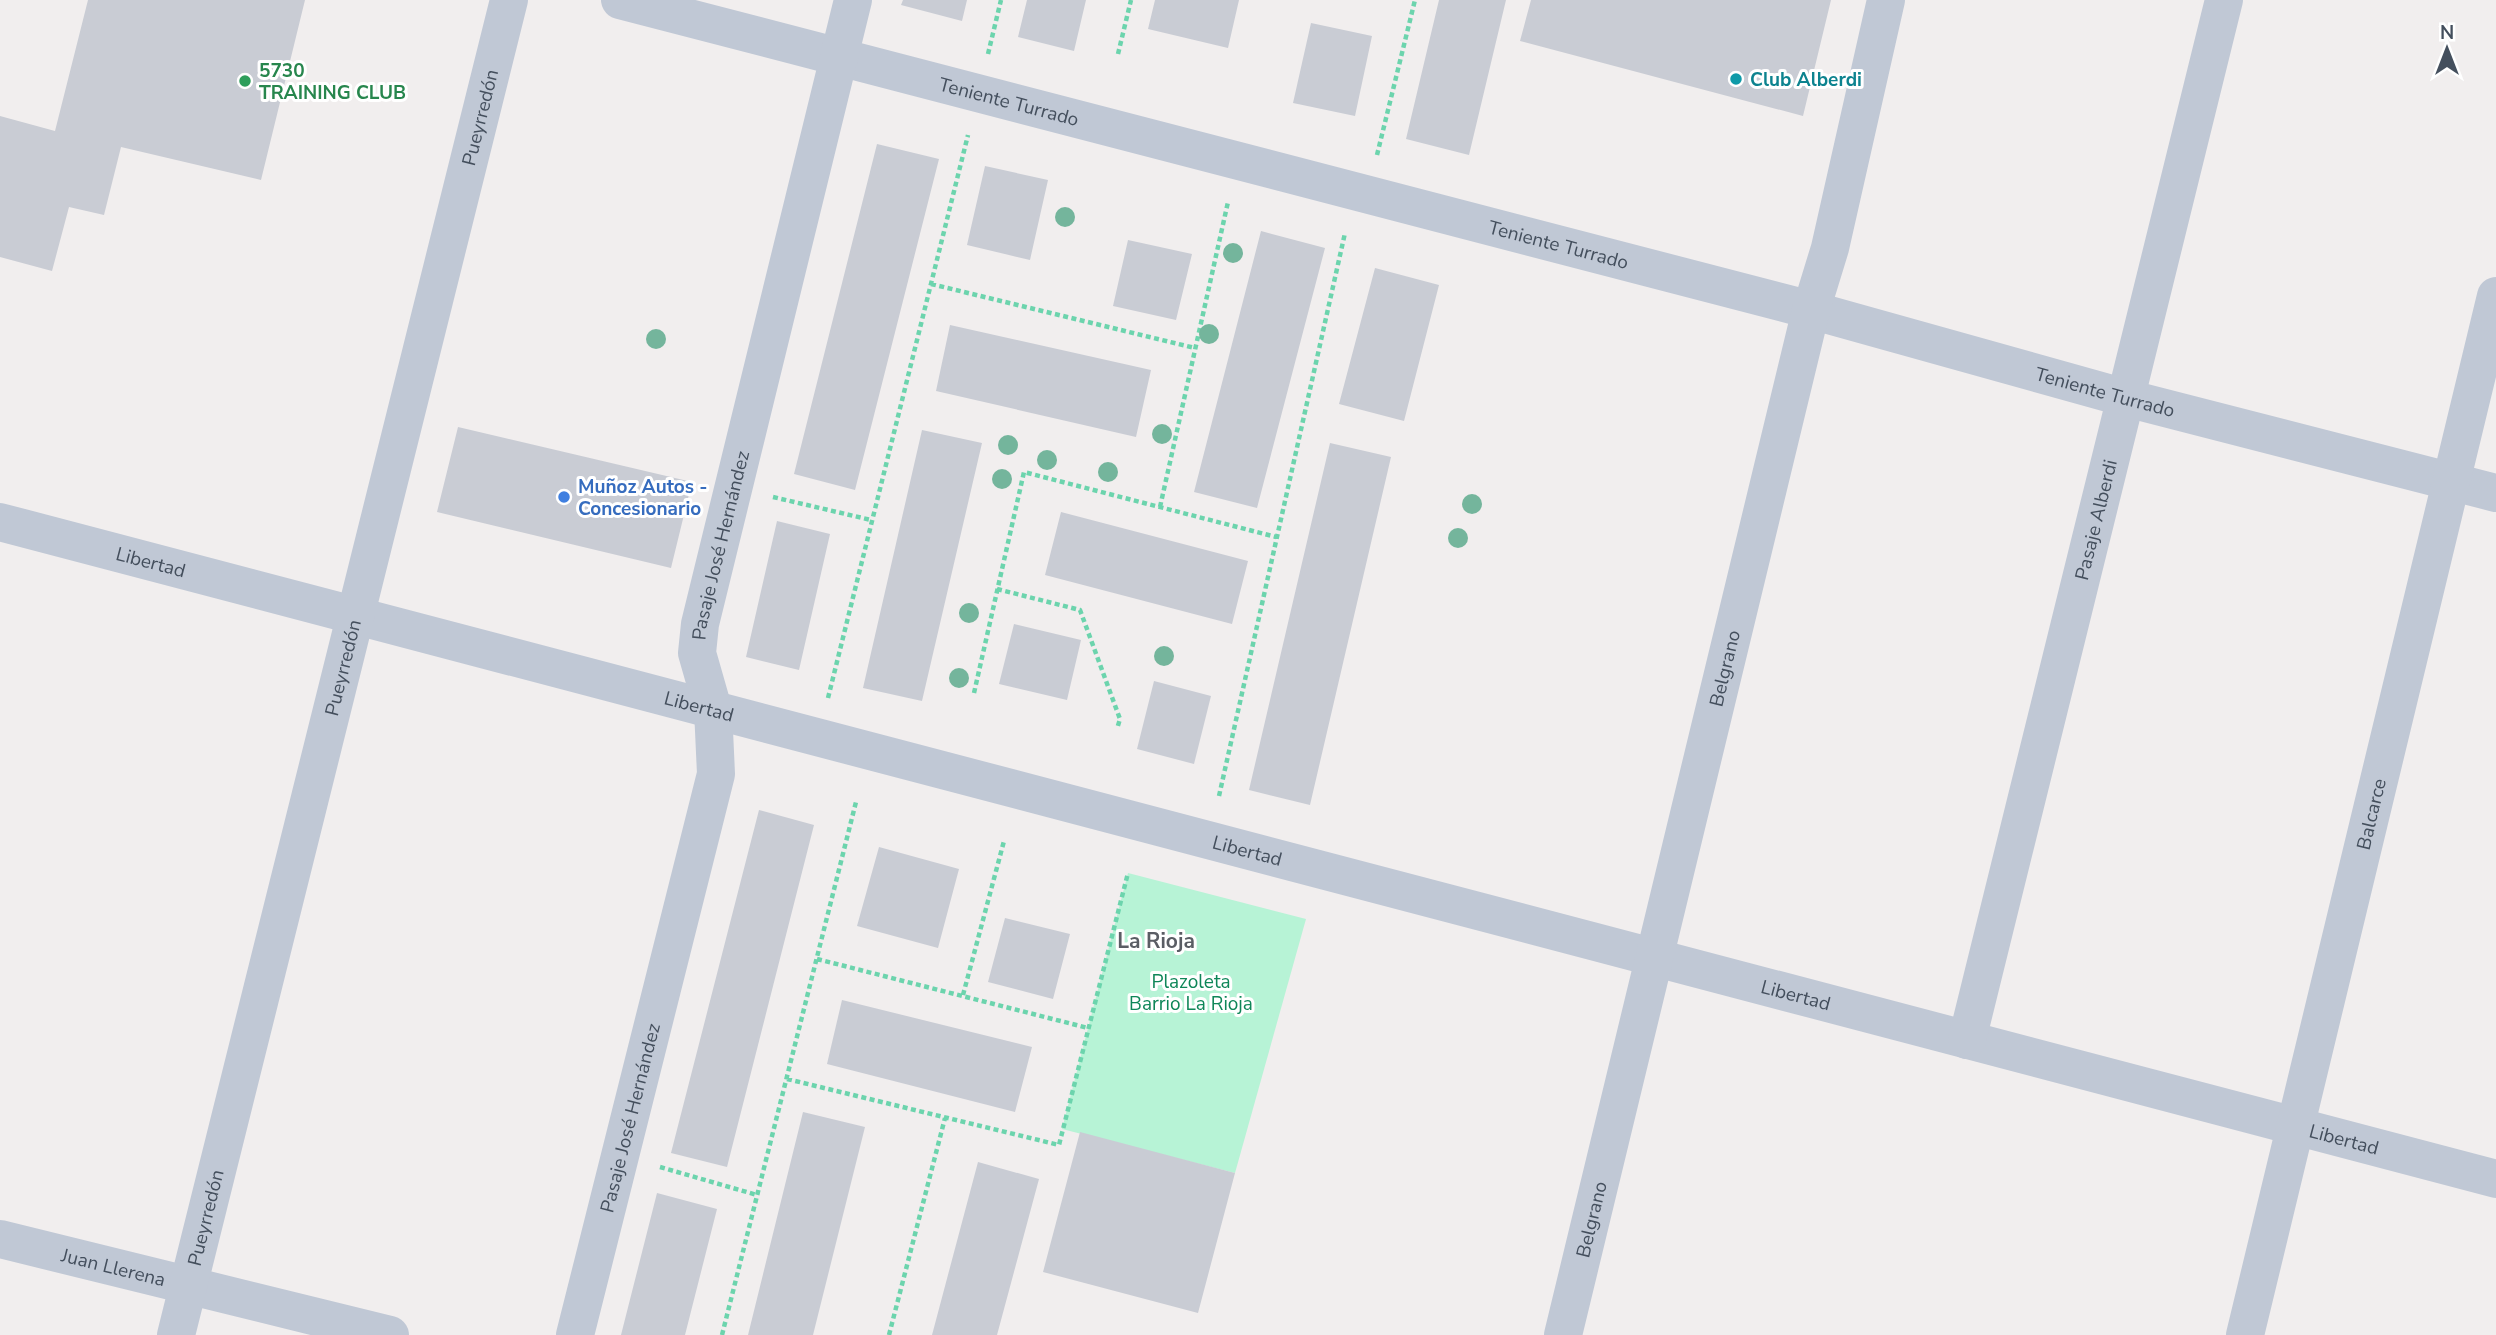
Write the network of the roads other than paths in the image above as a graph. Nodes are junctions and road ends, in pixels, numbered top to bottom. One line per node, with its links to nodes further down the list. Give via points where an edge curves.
1 (509, 0): 13 (street, Pueyrredón)
2 (620, 0): 6 (street, Teniente Turrado)
3 (853, 0): 6 (street, Pasaje José Hernández)
4 (1886, 0): 8 (street, Belgrano, via 1830,248)
5 (2224, 0): 9 (street, Pasaje Alberdi)
6 (839, 58): 8 (street, Teniente Turrado); 14 (street, Pasaje José Hernández, via 700,624 697,653)
7 (2496, 296): 10 (street, Balcarce)
8 (1811, 310): 9 (street, Teniente Turrado); 15 (street, Belgrano)
9 (2126, 398): 10 (street, Teniente Turrado); 16 (street, Pasaje Alberdi)
10 (2451, 482): 11 (street, Teniente Turrado); 17 (street, Balcarce)
11 (2496, 493)
12 (0, 522): 13 (street, Libertad)
13 (357, 616): 14 (street, Libertad); 20 (street, Pueyrredón)
14 (713, 709): 15 (street, Libertad); 23 (street, Pasaje José Hernández, via 716,774)
15 (1654, 957): 16 (street, Libertad); 24 (street, Belgrano)
16 (1967, 1040): 17 (street, Libertad)
17 (2293, 1126): 18 (street, Libertad); 25 (street, Balcarce)
18 (2496, 1179)
19 (0, 1239): 20 (street, Juan Llerena)
20 (188, 1286): 21 (street, Pueyrredón); 22 (street, Juan Llerena)
21 (176, 1335)
22 (390, 1335)
23 (575, 1335)
24 (1563, 1335)
25 (2245, 1335)

